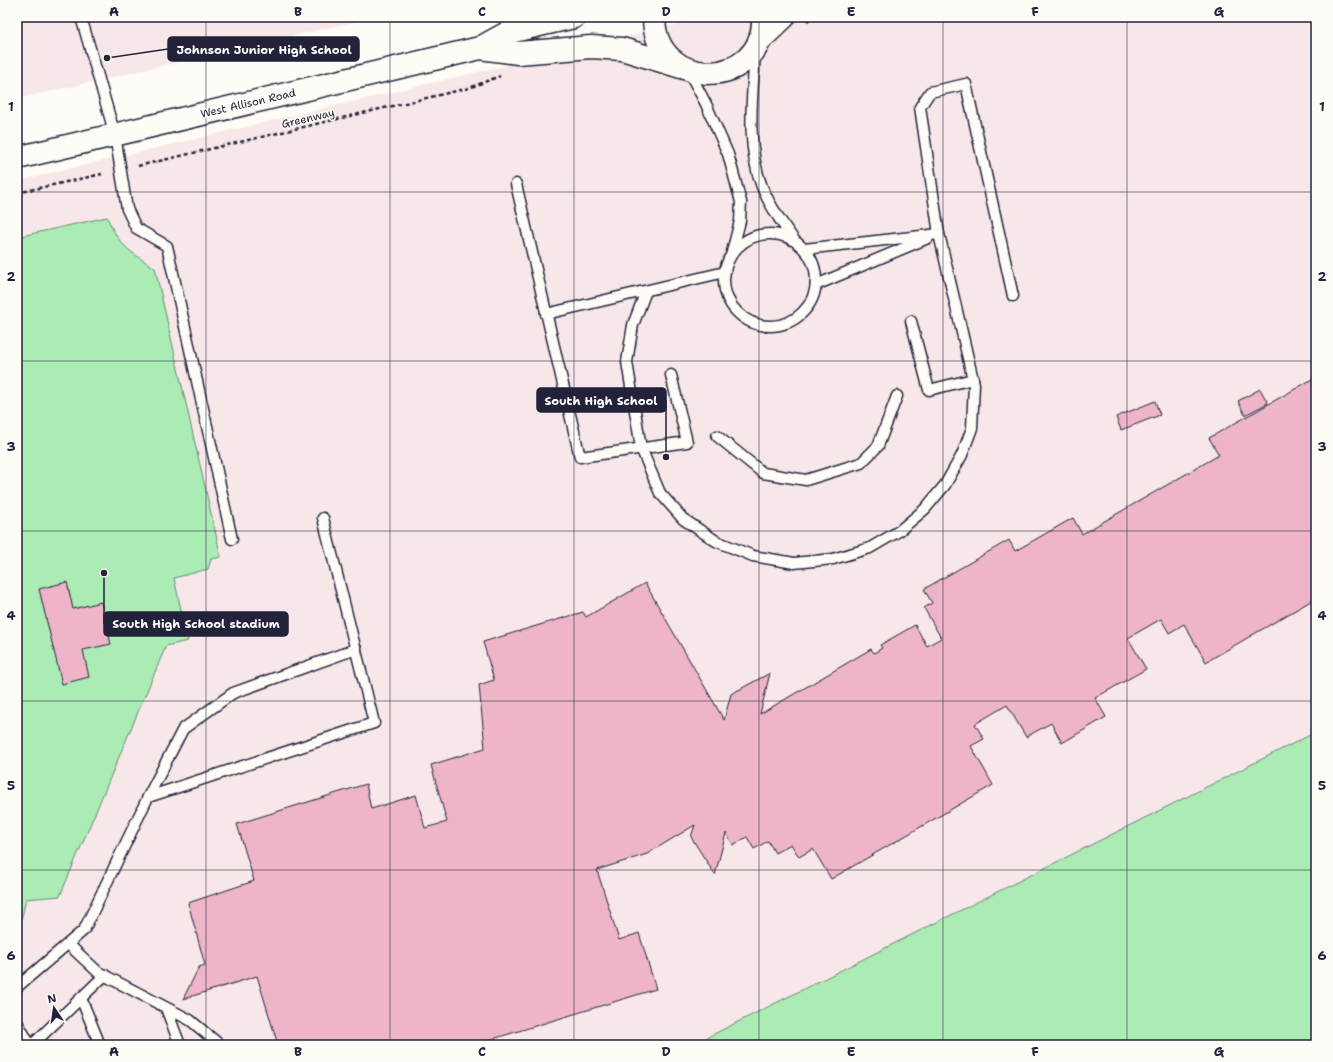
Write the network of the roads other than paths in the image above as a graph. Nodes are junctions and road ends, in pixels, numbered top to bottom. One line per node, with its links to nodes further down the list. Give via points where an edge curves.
1 (82, 17): 9 (lane)
2 (574, 17): 7 (street, West Allison Road, via 509,32)
3 (654, 17): 8 (street, via 661,47 671,59)
4 (763, 17): 6 (street)
5 (784, 17): 6 (street)
6 (757, 44): 8 (street, West Allison Road, via 745,60 728,70 708,74); 13 (lane, via 751,118 755,157 769,202)
7 (480, 48): 8 (street, West Allison Road, via 518,53 591,47 622,49); 9 (street, West Allison Road)
8 (685, 68): 15 (lane, via 706,104 728,154 741,202 739,227)
9 (114, 135): 10 (street, West Allison Road); 28 (lane, via 127,209 136,228 167,246)
10 (17, 158)
11 (516, 184): 20 (lane)
12 (939, 234): 14 (lane); 17 (lane); 19 (lane, via 920,107 930,92 966,84); 23 (lane)
13 (795, 241): 14 (lane); 15 (lane, via 778,235 760,235 740,245)
14 (804, 249): 17 (lane, via 813,264)
15 (731, 256): 16 (lane)
16 (725, 272): 17 (lane, via 725,290 732,305 746,319 762,326 781,325 796,319 810,304); 18 (lane)
17 (816, 285)
18 (646, 291): 20 (lane); 26 (lane, via 633,325 626,362)
19 (1013, 296)
20 (546, 314): 26 (lane, via 580,457)
21 (911, 321): 23 (lane, via 929,390)
22 (671, 375): 26 (lane, via 687,442)
23 (973, 379): 26 (lane, via 972,428 962,455 945,485 925,509 899,531 870,548 833,559 794,563 753,556 716,541 683,519 660,493)
24 (897, 396): 25 (lane, via 878,446 861,463 806,480 764,473)
25 (717, 436)
26 (641, 448)
27 (323, 518): 29 (lane)
28 (232, 539)
29 (356, 648): 30 (lane, via 233,693 183,730); 30 (lane, via 374,723)
30 (148, 797): 31 (lane, via 84,930)
31 (68, 944): 32 (lane, via 98,972); 33 (lane)
32 (105, 975): 34 (lane); 35 (lane)
33 (17, 987)
34 (80, 998): 37 (lane); 38 (lane)
35 (166, 1008): 39 (lane); 40 (lane, via 190,1020)
36 (17, 1022): 37 (lane)
37 (31, 1045)
38 (100, 1045)
39 (180, 1045)
40 (220, 1045)

